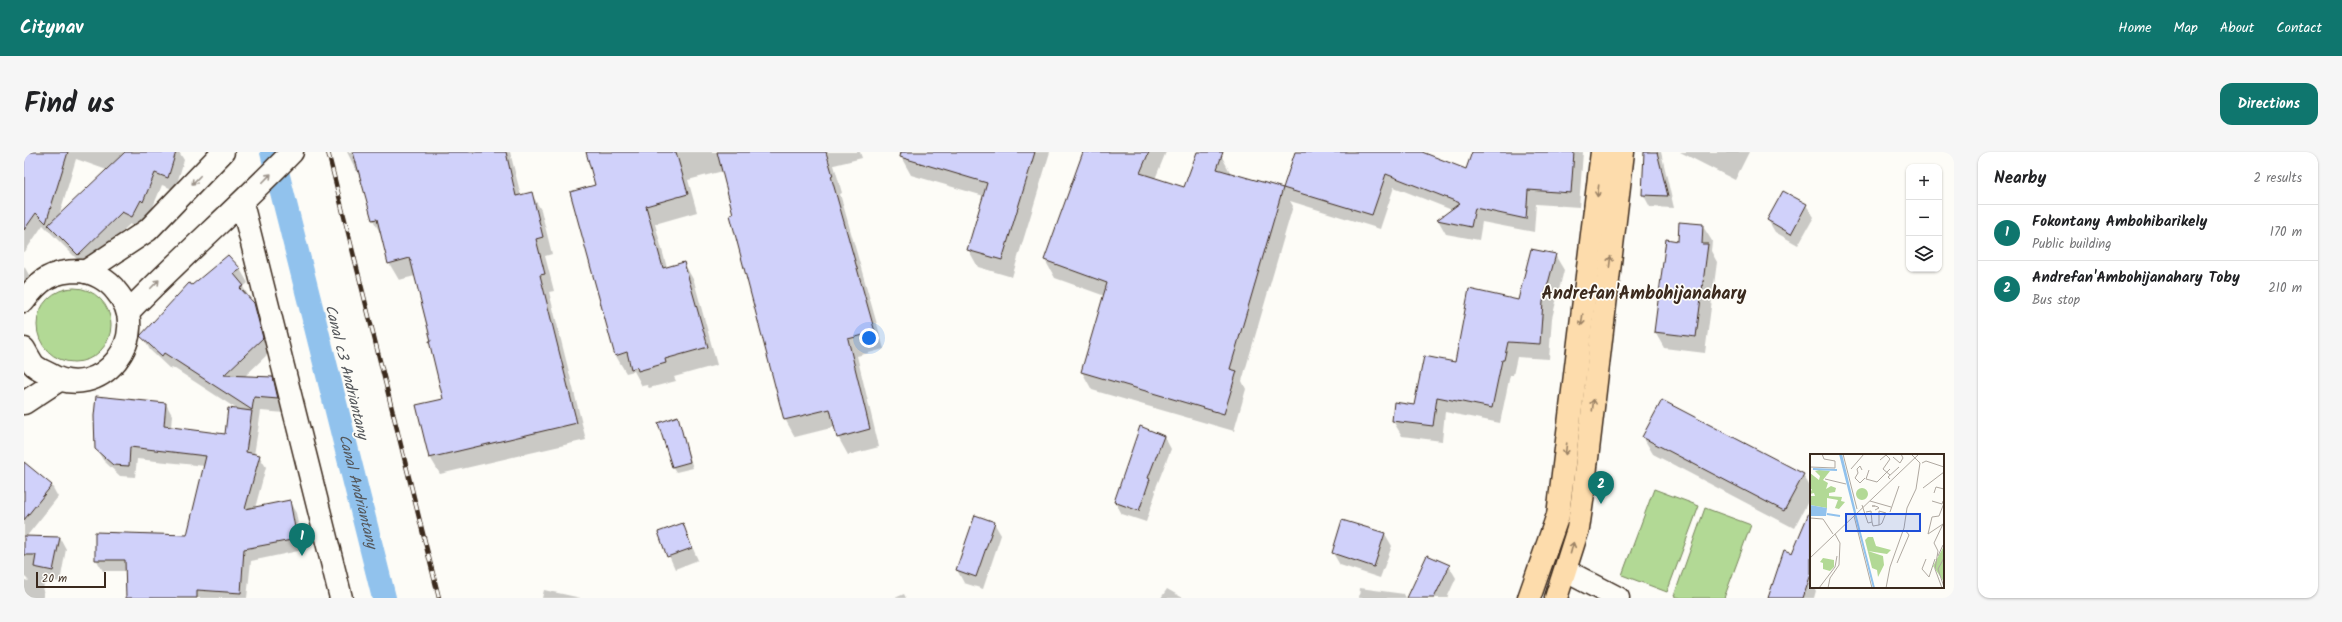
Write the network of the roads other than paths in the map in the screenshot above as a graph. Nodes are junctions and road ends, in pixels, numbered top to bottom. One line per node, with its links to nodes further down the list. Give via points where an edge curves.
1 (223, 152): 6 (main road, one-way to 6, via 148,230)
2 (292, 152): 5 (main road, one-way to 2)
3 (1602, 152): 12 (main road, one-way to 12, via 1558,515)
4 (1623, 152): 13 (main road, one-way to 4, via 1578,529)
5 (242, 203): 8 (main road, one-way to 5, via 176,262); 14 (main road)
6 (85, 272): 7 (main road, via 65,271 47,277 35,286); 8 (main road, via 96,275 112,286 120,294)
7 (24, 301)
8 (128, 312): 10 (main road, via 129,337 122,355 113,366 78,382)
9 (24, 349): 10 (main road, via 34,366)
10 (59, 380): 11 (main road)
11 (24, 403)
12 (1538, 574): 13 (main road); 15 (main road)
13 (1561, 585): 16 (main road)
14 (341, 598)
15 (1529, 598)
16 (1618, 598)

